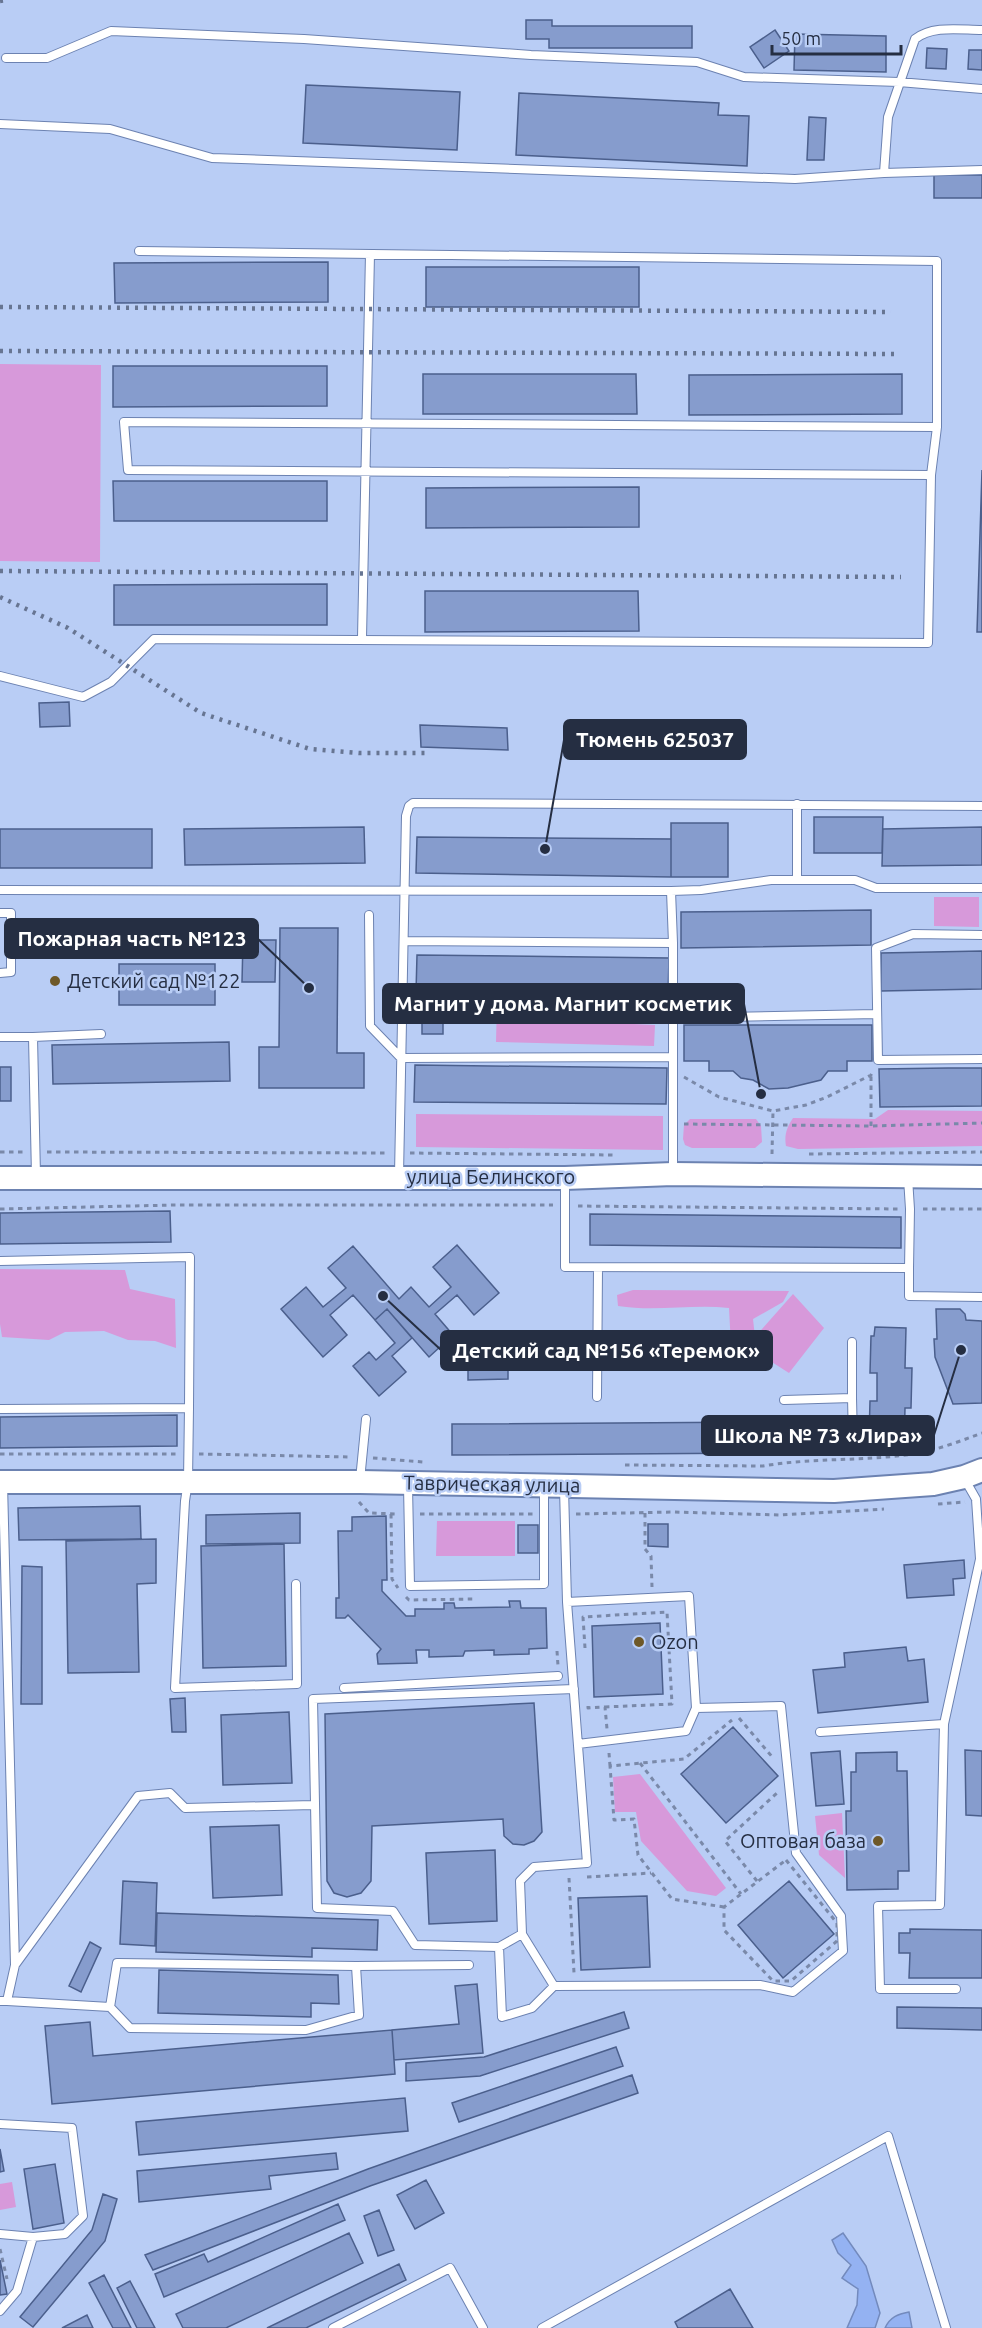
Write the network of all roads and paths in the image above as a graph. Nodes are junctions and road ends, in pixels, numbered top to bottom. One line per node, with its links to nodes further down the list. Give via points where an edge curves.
1 (982, 30): 3 (lane, via 924,32 915,39)
2 (6, 58): 3 (lane, via 47,58 111,31 697,62 744,77)
3 (899, 82): 4 (lane); 7 (lane, via 888,117)
4 (982, 89)
5 (0, 124): 7 (lane, via 110,129 212,158 795,179)
6 (982, 170): 7 (lane)
7 (884, 172)
8 (139, 251): 9 (lane)
9 (370, 254): 10 (lane); 11 (lane, via 937,261)
10 (365, 423): 11 (lane); 12 (lane); 12 (lane, via 124,422 128,470)
11 (937, 427): 13 (lane)
12 (366, 472): 13 (lane); 14 (lane)
13 (931, 475): 14 (lane, via 928,644)
14 (362, 639): 15 (lane, via 154,639 111,682 83,698)
15 (0, 676)
16 (797, 804): 17 (lane); 18 (lane); 20 (lane, via 413,803 406,816)
17 (982, 806)
18 (797, 880): 19 (lane, via 855,880 876,888); 22 (lane)
19 (982, 888)
20 (405, 889): 21 (lane); 22 (lane); 26 (lane)
21 (0, 890)
22 (671, 891): 27 (lane)
23 (0, 913): 28 (lane, via 11,913 11,972)
24 (369, 915): 35 (lane, via 370,1026)
25 (982, 935): 29 (lane, via 913,934 876,948)
26 (404, 941): 27 (lane); 35 (lane)
27 (674, 943): 30 (lane)
28 (0, 973)
29 (876, 1014): 30 (lane); 37 (lane)
30 (673, 1018): 34 (lane)
31 (101, 1034): 33 (lane)
32 (0, 1037): 33 (lane)
33 (33, 1037): 46 (lane)
34 (672, 1057): 35 (lane); 38 (lane)
35 (401, 1058): 48 (lane)
36 (982, 1059): 37 (lane)
37 (878, 1060): 39 (path)
38 (672, 1071): 40 (path, via 719,1097); 42 (lane)
39 (871, 1075): 40 (path, via 806,1105); 44 (path)
40 (773, 1111): 43 (path)
41 (982, 1123): 44 (path)
42 (673, 1124): 43 (path); 52 (lane)
43 (772, 1124): 44 (path); 49 (path, via 772,1154)
44 (871, 1126)
45 (0, 1152): 46 (path)
46 (36, 1152): 48 (path); 56 (lane)
47 (982, 1152): 50 (path)
48 (399, 1153): 51 (path); 53 (lane)
49 (761, 1154)
50 (807, 1154)
51 (620, 1155)
52 (673, 1174): 54 (street, улица Белинского); 57 (street, улица Белинского)
53 (399, 1177): 56 (street, улица Белинского); 57 (street, улица Белинского)
54 (908, 1177): 58 (street, улица Белинского); 61 (lane)
55 (0, 1178): 56 (street, улица Белинского)
56 (36, 1178)
57 (565, 1178): 59 (lane)
58 (982, 1178)
59 (565, 1205): 60 (path); 61 (path); 64 (lane, via 565,1267)
60 (0, 1209)
61 (910, 1209): 62 (path); 65 (lane)
62 (982, 1209)
63 (0, 1261): 71 (lane, via 190,1257)
64 (598, 1268): 65 (lane); 68 (lane)
65 (909, 1268): 66 (lane, via 909,1296)
66 (982, 1297)
67 (852, 1342): 69 (lane)
68 (597, 1397)
69 (852, 1398): 70 (lane); 75 (lane)
70 (784, 1400)
71 (189, 1408): 72 (lane); 77 (lane)
72 (0, 1409)
73 (366, 1419): 78 (lane)
74 (982, 1433): 80 (path, via 908,1455 763,1466)
75 (853, 1440)
76 (0, 1454): 77 (path)
77 (188, 1454): 78 (path); 82 (lane)
78 (363, 1457): 79 (path); 86 (lane)
79 (430, 1462)
80 (619, 1466)
81 (973, 1473): 85 (street, Таврическая улица, via 933,1484 834,1491); 87 (lane)
82 (188, 1481): 83 (street, Таврическая улица); 86 (street, Таврическая улица); 94 (lane, via 175,1688 297,1684)
83 (1, 1482): 121 (lane)
84 (408, 1482): 85 (street, Таврическая улица); 86 (street, Таврическая улица); 91 (lane)
85 (554, 1486): 92 (lane); 93 (lane)
86 (356, 1489): 91 (path, via 369,1513)
87 (976, 1499): 88 (path); 106 (lane, via 980,1559)
88 (929, 1505)
89 (884, 1509): 90 (path, via 780,1515)
90 (645, 1513): 93 (path); 95 (path, via 645,1549 651,1556)
91 (408, 1514): 92 (path); 92 (lane, via 410,1586 421,1586 544,1584)
92 (544, 1514)
93 (566, 1514): 96 (lane)
94 (296, 1584)
95 (653, 1598): 96 (lane); 97 (path); 105 (lane, via 689,1596)
96 (567, 1602): 102 (lane)
97 (654, 1613): 99 (path, via 583,1617); 104 (path, via 667,1612 672,1704)
98 (556, 1642): 100 (path)
99 (585, 1651)
100 (558, 1676): 101 (lane)
101 (344, 1688)
102 (574, 1689): 109 (lane); 114 (lane, via 313,1699)
103 (587, 1697): 104 (path, via 588,1708)
104 (605, 1707): 108 (path)
105 (696, 1707): 108 (lane, via 686,1731); 125 (lane, via 781,1706 796,1853 841,1916 843,1951 793,1992 760,1985)
106 (944, 1724): 107 (lane); 126 (lane, via 940,1905 878,1906 880,1989)
107 (820, 1732)
108 (608, 1740): 109 (lane); 112 (path)
109 (578, 1744): 119 (lane, via 587,1863 534,1867 520,1881)
110 (775, 1760): 111 (path, via 737,1716 684,1759)
111 (640, 1763): 112 (path); 117 (path)
112 (610, 1766): 115 (path, via 614,1820 634,1819 638,1855)
113 (784, 1786): 116 (path, via 724,1841)
114 (313, 1805): 120 (lane, via 317,1908 393,1911 415,1945); 121 (lane, via 185,1808 170,1793 138,1796)
115 (651, 1873): 118 (path, via 672,1899); 124 (path, via 568,1878)
116 (757, 1881): 117 (path); 118 (path, via 786,1860 837,1923 837,1941 791,1981 773,1981 724,1930)
117 (741, 1894): 118 (path)
118 (724, 1907)
119 (522, 1934): 120 (lane); 125 (lane)
120 (499, 1947): 125 (lane, via 502,2017 532,2008)
121 (15, 1965): 127 (lane)
122 (469, 1965): 123 (lane)
123 (356, 1966): 128 (lane, via 117,1963); 128 (lane, via 359,2015 306,2030 130,2028)
124 (574, 1973)
125 (554, 1986)
126 (956, 1989)
127 (3, 2001): 128 (lane)
128 (110, 2007)
129 (0, 2124): 131 (lane, via 72,2128 83,2216 65,2234)
130 (0, 2234): 131 (lane)
131 (33, 2237): 134 (lane, via 17,2291)
132 (0, 2249): 133 (path)
133 (7, 2282)
134 (0, 2311)
135 (333, 2328): 136 (lane, via 450,2268)
136 (483, 2328)
137 (542, 2328): 138 (lane, via 888,2136)
138 (946, 2328)

